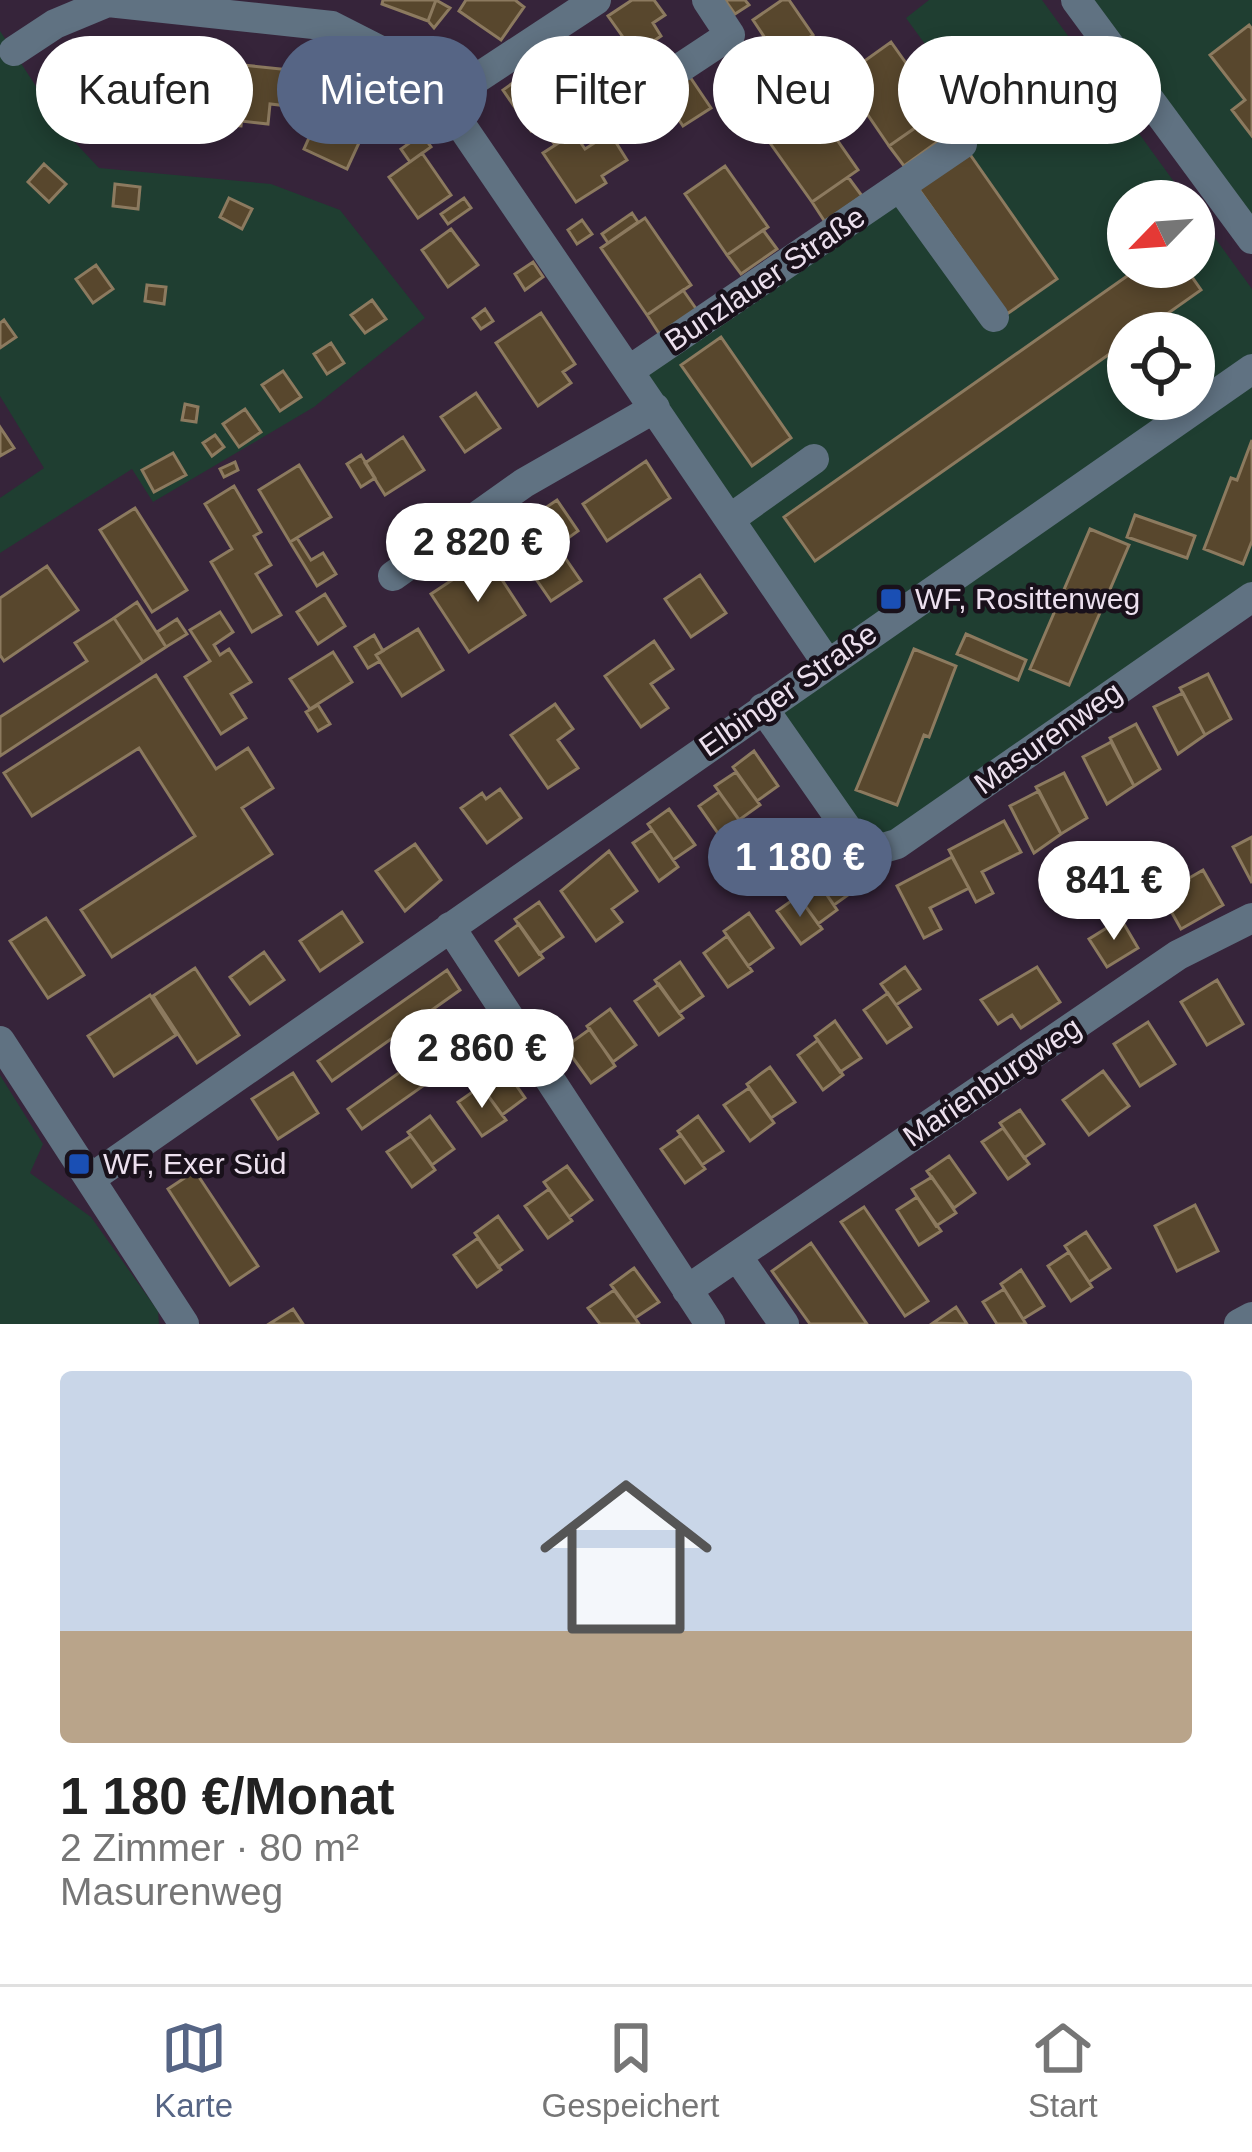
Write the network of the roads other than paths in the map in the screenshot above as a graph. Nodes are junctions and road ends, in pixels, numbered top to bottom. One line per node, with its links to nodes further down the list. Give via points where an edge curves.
1 (596, 0): 7 (street)
2 (707, 0): 6 (street, via 730,35)
3 (1076, 0): 11 (street)
4 (352, 36): 5 (street, via 332,26 108,2)
5 (14, 52)
6 (689, 62)
7 (487, 72)
8 (475, 144): 13 (street)
9 (962, 144): 10 (street, Bunzlauer Straße)
10 (900, 187): 12 (street); 13 (street, Bunzlauer Straße)
11 (1252, 239)
12 (994, 317)
13 (630, 370): 15 (street)
14 (1252, 370): 20 (street, Elbinger Straße)
15 (655, 408): 17 (street); 18 (street, via 524,483)
16 (814, 459): 17 (street)
17 (730, 519): 20 (street)
18 (393, 575)
19 (1252, 597): 21 (street, Masurenweg, via 897,844 873,851 855,840)
20 (827, 663): 21 (street, Elbinger Straße)
21 (763, 708): 23 (street, Elbinger Straße)
22 (1252, 918): 26 (street, Marienburgweg, via 1178,955)
23 (450, 928): 25 (street, Elbinger Straße); 27 (street)
24 (0, 1041): 25 (street)
25 (90, 1179): 29 (street)
26 (737, 1256): 27 (street, Marienburgweg); 31 (street)
27 (687, 1290): 30 (street)
28 (1252, 1317): 32 (street)
29 (184, 1324)
30 (710, 1324)
31 (784, 1324)
32 (1238, 1324)

